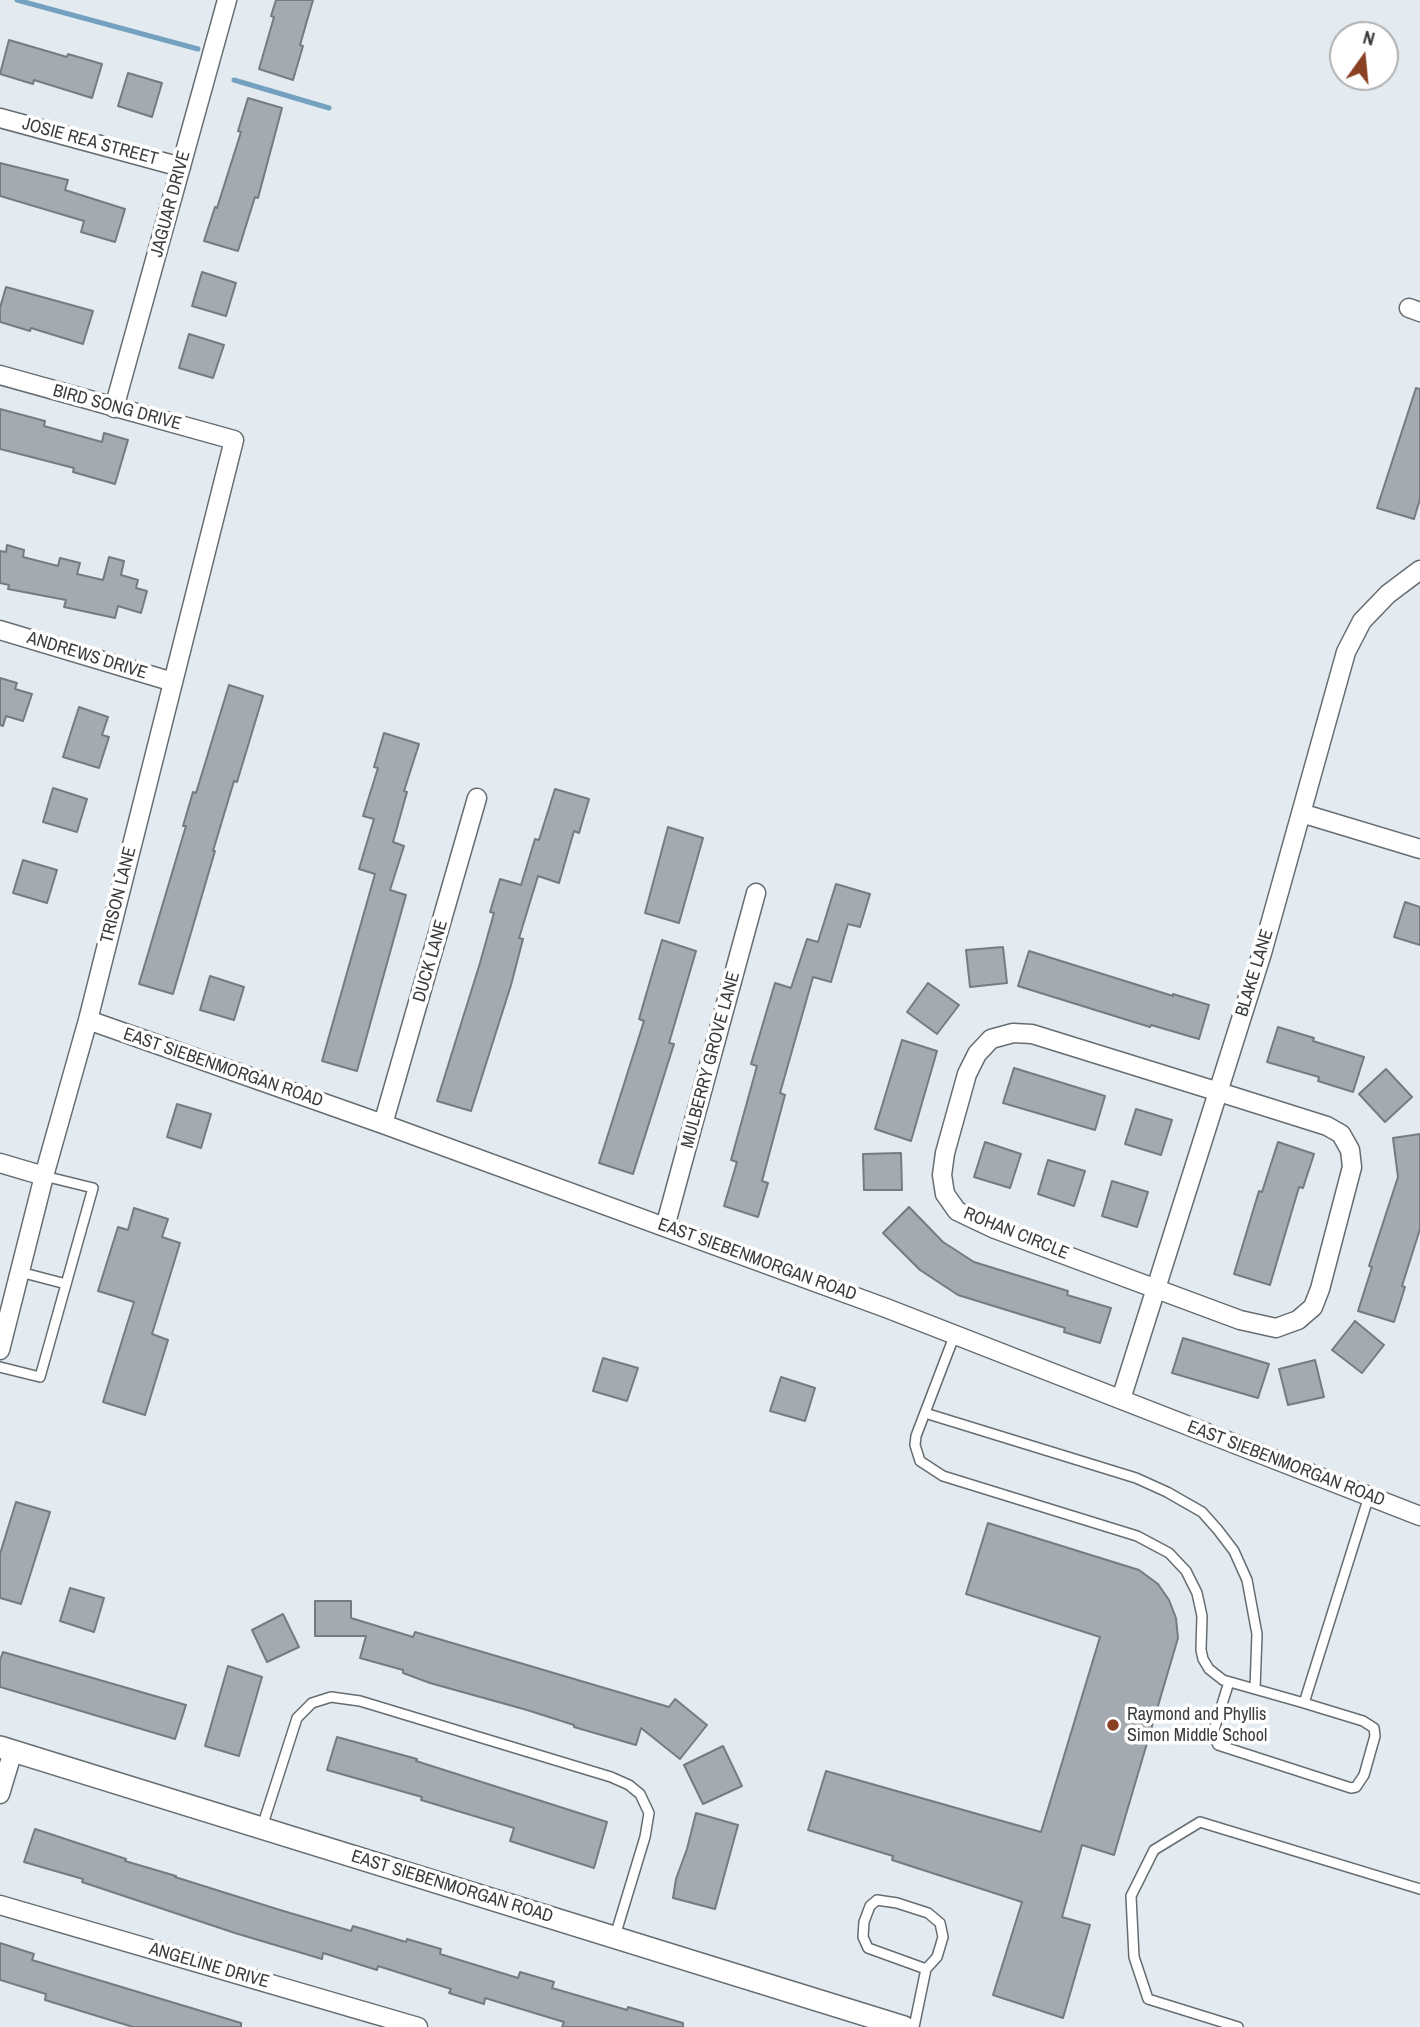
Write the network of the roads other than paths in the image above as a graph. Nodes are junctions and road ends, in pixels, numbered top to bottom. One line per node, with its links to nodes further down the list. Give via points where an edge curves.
1 (227, 0): 3 (street, JAGUAR DRIVE)
2 (0, 118): 3 (street, JOSIE REA STREET)
3 (181, 167): 5 (street, JAGUAR DRIVE)
4 (0, 375): 5 (street, BIRD SONG DRIVE)
5 (114, 408): 6 (street, BIRD SONG DRIVE)
6 (234, 440): 9 (street, TRISON LANE)
7 (1420, 570): 11 (street, BLAKE LANE, via 1362,621 1346,652)
8 (0, 630): 9 (street, ANDREWS DRIVE)
9 (173, 682): 14 (street, TRISON LANE)
10 (477, 798): 16 (street, DUCK LANE)
11 (1301, 813): 12 (street); 15 (street, BLAKE LANE)
12 (1420, 849)
13 (757, 893): 19 (street, MULBERRY GROVE LANE)
14 (88, 1020): 16 (street, EAST SIEBENMORGAN ROAD); 18 (street, TRISON LANE)
15 (1219, 1091): 22 (street, BLAKE LANE); 22 (street, ROHAN CIRCLE, via 1327,1126 1341,1134 1350,1150 1352,1167 1320,1289 1313,1307 1298,1321 1276,1328 1240,1320); 22 (street, ROHAN CIRCLE, via 1032,1034 1013,1033 991,1040 967,1074 942,1175 945,1194 957,1211)
16 (383, 1124): 19 (street, EAST SIEBENMORGAN ROAD)
17 (0, 1163): 18 (street)
18 (44, 1175): 20 (street, TRISON LANE); 21 (lane, via 93,1188)
19 (665, 1227): 23 (street, EAST SIEBENMORGAN ROAD)
20 (20, 1272): 21 (lane); 24 (street, TRISON LANE)
21 (66, 1284): 25 (lane, via 40,1377)
22 (1157, 1289): 26 (street, BLAKE LANE)
23 (955, 1334): 26 (street, EAST SIEBENMORGAN ROAD); 27 (lane)
24 (0, 1350)
25 (0, 1367)
26 (1121, 1399): 28 (street, EAST SIEBENMORGAN ROAD)
27 (925, 1413): 30 (lane, via 915,1445 920,1461 934,1472 1137,1536 1169,1553 1186,1571 1197,1593 1203,1659 1215,1676); 31 (lane, via 1136,1478 1202,1512 1234,1551 1247,1580 1257,1634)
28 (1369, 1496): 29 (street, EAST SIEBENMORGAN ROAD); 32 (lane)
29 (1420, 1516)
30 (1229, 1682): 31 (lane); 32 (lane, via 1213,1733 1218,1745 1356,1787 1376,1736 1374,1728)
31 (1255, 1689): 32 (lane)
32 (1304, 1703)
33 (6, 1749): 34 (street); 35 (street, EAST SIEBENMORGAN ROAD)
34 (0, 1794)
35 (262, 1828): 38 (street, EAST SIEBENMORGAN ROAD); 38 (lane, via 297,1718 312,1703 331,1697 611,1777 640,1794 649,1813)
36 (1420, 1889): 43 (lane, via 1200,1822 1154,1850 1131,1896 1134,1957 1148,1998)
37 (0, 1905): 40 (street, ANGELINE DRIVE)
38 (615, 1937): 41 (street, EAST SIEBENMORGAN ROAD)
39 (926, 1969): 39 (lane, via 937,1957 943,1937 940,1923 928,1913 877,1900 864,1922 863,1937 869,1948); 42 (lane)
40 (418, 2027)
41 (904, 2027)
42 (914, 2027)
43 (1238, 2027)

